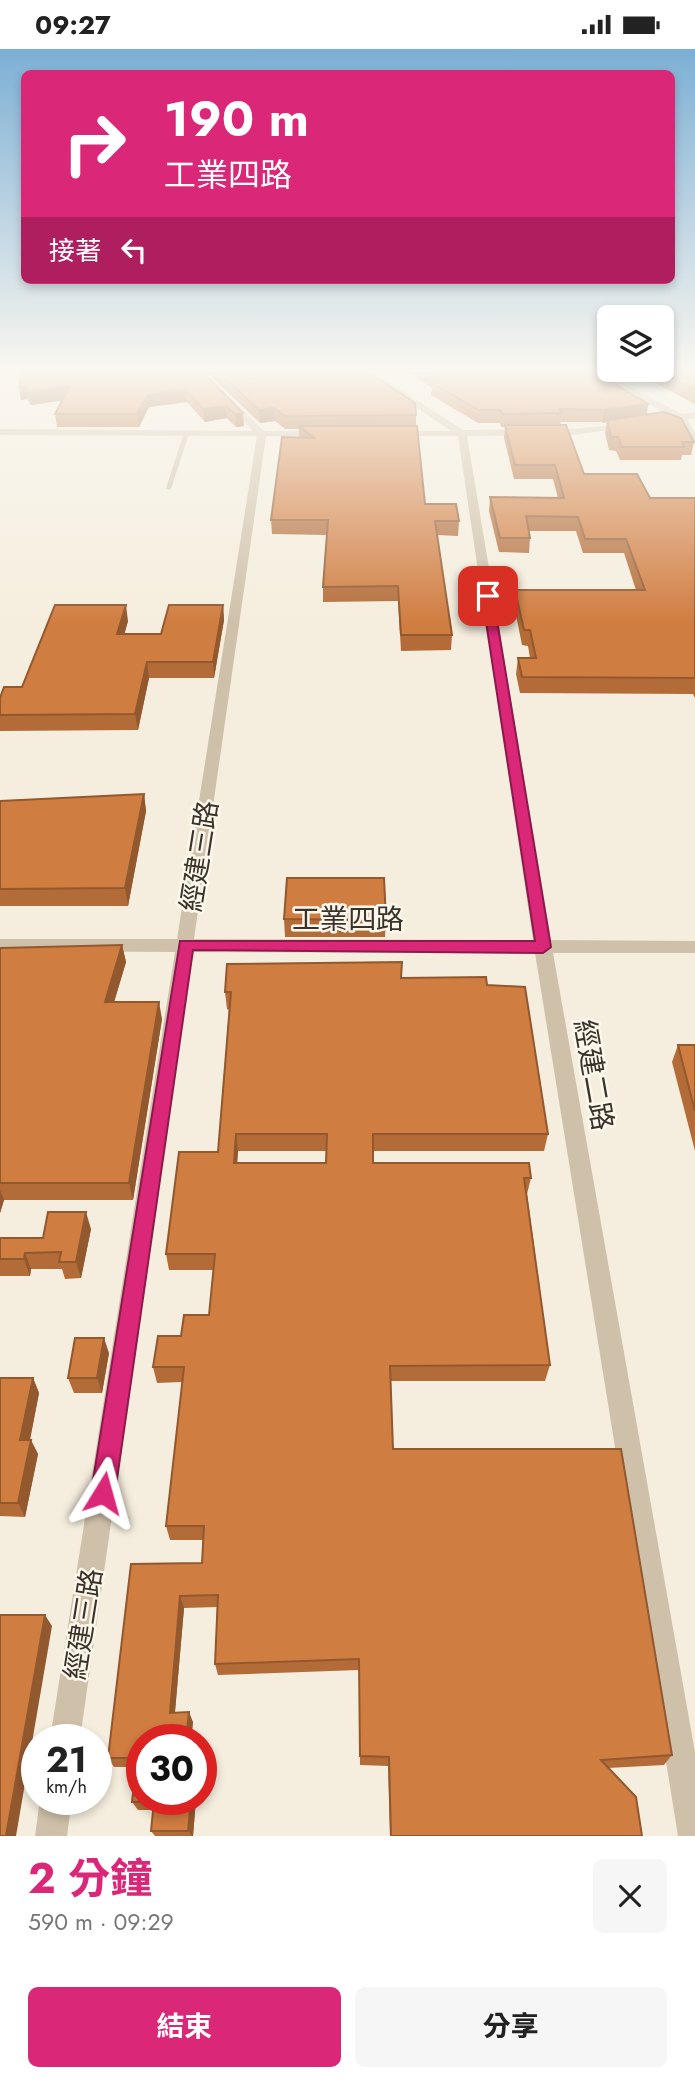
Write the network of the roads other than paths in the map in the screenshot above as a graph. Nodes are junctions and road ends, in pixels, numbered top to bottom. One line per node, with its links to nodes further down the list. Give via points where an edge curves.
1 (179, 455): 4 (lane)
2 (259, 455): 5 (street, 經建三路)
3 (465, 455): 7 (street, 經建二路)
4 (169, 487)
5 (186, 944): 6 (street, 工業四路); 7 (street, 工業四路); 9 (street, 經建三路)
6 (0, 945)
7 (543, 947): 8 (street, 工業四路); 12 (street, 經建二路)
8 (695, 947)
9 (67, 1724)
10 (54, 1815): 11 (street)
11 (51, 1836)
12 (694, 1836)

